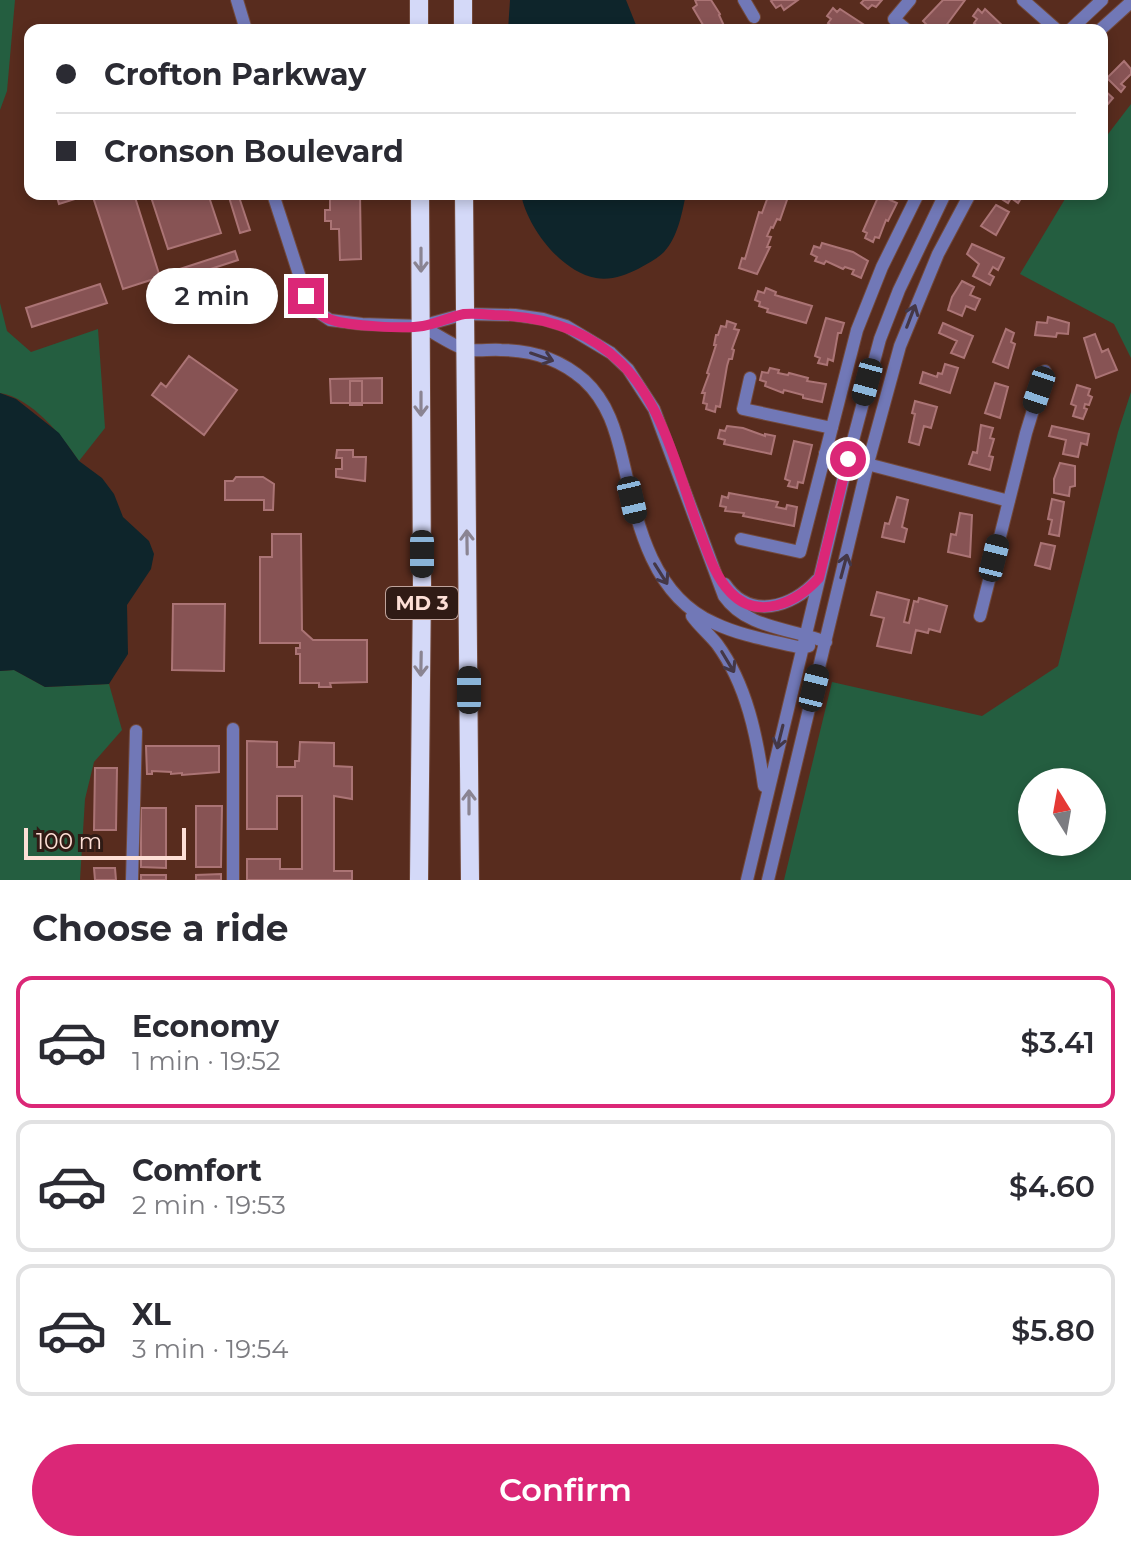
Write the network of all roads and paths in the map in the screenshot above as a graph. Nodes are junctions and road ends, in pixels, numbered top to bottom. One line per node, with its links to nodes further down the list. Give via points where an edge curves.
1 (237, 0): 10 (street)
2 (419, 0): 11 (highway)
3 (463, 0): 12 (highway)
4 (744, 0): 9 (street)
5 (910, 0): 13 (street, via 894,19)
6 (1023, 0): 14 (street)
7 (1102, 0): 15 (street)
8 (1131, 2): 16 (street)
9 (754, 17)
10 (244, 24)
11 (419, 24)
12 (463, 24)
13 (900, 24)
14 (1050, 24)
15 (1076, 24)
16 (1107, 24)
17 (275, 200): 24 (street, via 315,310 337,321)
18 (420, 200): 24 (highway, MD 3, one-way to 24)
19 (464, 200): 23 (highway, MD 3)
20 (915, 200): 28 (street, via 866,304)
21 (942, 200): 30 (street, via 883,330)
22 (967, 200): 31 (street, one-way to 22, via 900,346)
23 (465, 314): 24 (street); 25 (highway, MD 3); 34 (street, via 515,315 566,326 628,369 654,409)
24 (421, 326): 25 (street); 41 (highway, MD 3, one-way to 41)
25 (465, 349): 36 (street, one-way to 36, via 536,353 567,367 596,393 614,427 645,543); 49 (highway, MD 3, one-way to 25)
26 (1045, 371): 32 (street)
27 (750, 378): 28 (street, via 743,409)
28 (832, 428): 29 (street)
29 (825, 453): 30 (street); 33 (street, via 800,552)
30 (848, 459): 31 (street); 35 (street)
31 (868, 463): 32 (street); 39 (street, one-way to 31)
32 (1009, 501): 37 (street)
33 (741, 539)
34 (714, 568): 35 (street, via 739,600 763,607 798,597); 38 (street, via 724,596 742,616)
35 (819, 578): 38 (street)
36 (680, 601): 40 (street, via 730,630); 44 (street, one-way to 44, via 735,675 750,713)
37 (980, 616)
38 (805, 634): 39 (street); 40 (street)
39 (826, 642): 40 (street); 51 (street)
40 (802, 648): 44 (street, one-way to 44)
41 (420, 703): 47 (highway, via 407,816); 48 (highway, MD 3)
42 (233, 729): 46 (street)
43 (136, 731): 45 (street)
44 (766, 794): 50 (street)
45 (132, 880)
46 (233, 880)
47 (407, 880)
48 (419, 880)
49 (470, 880)
50 (747, 880)
51 (768, 880)

